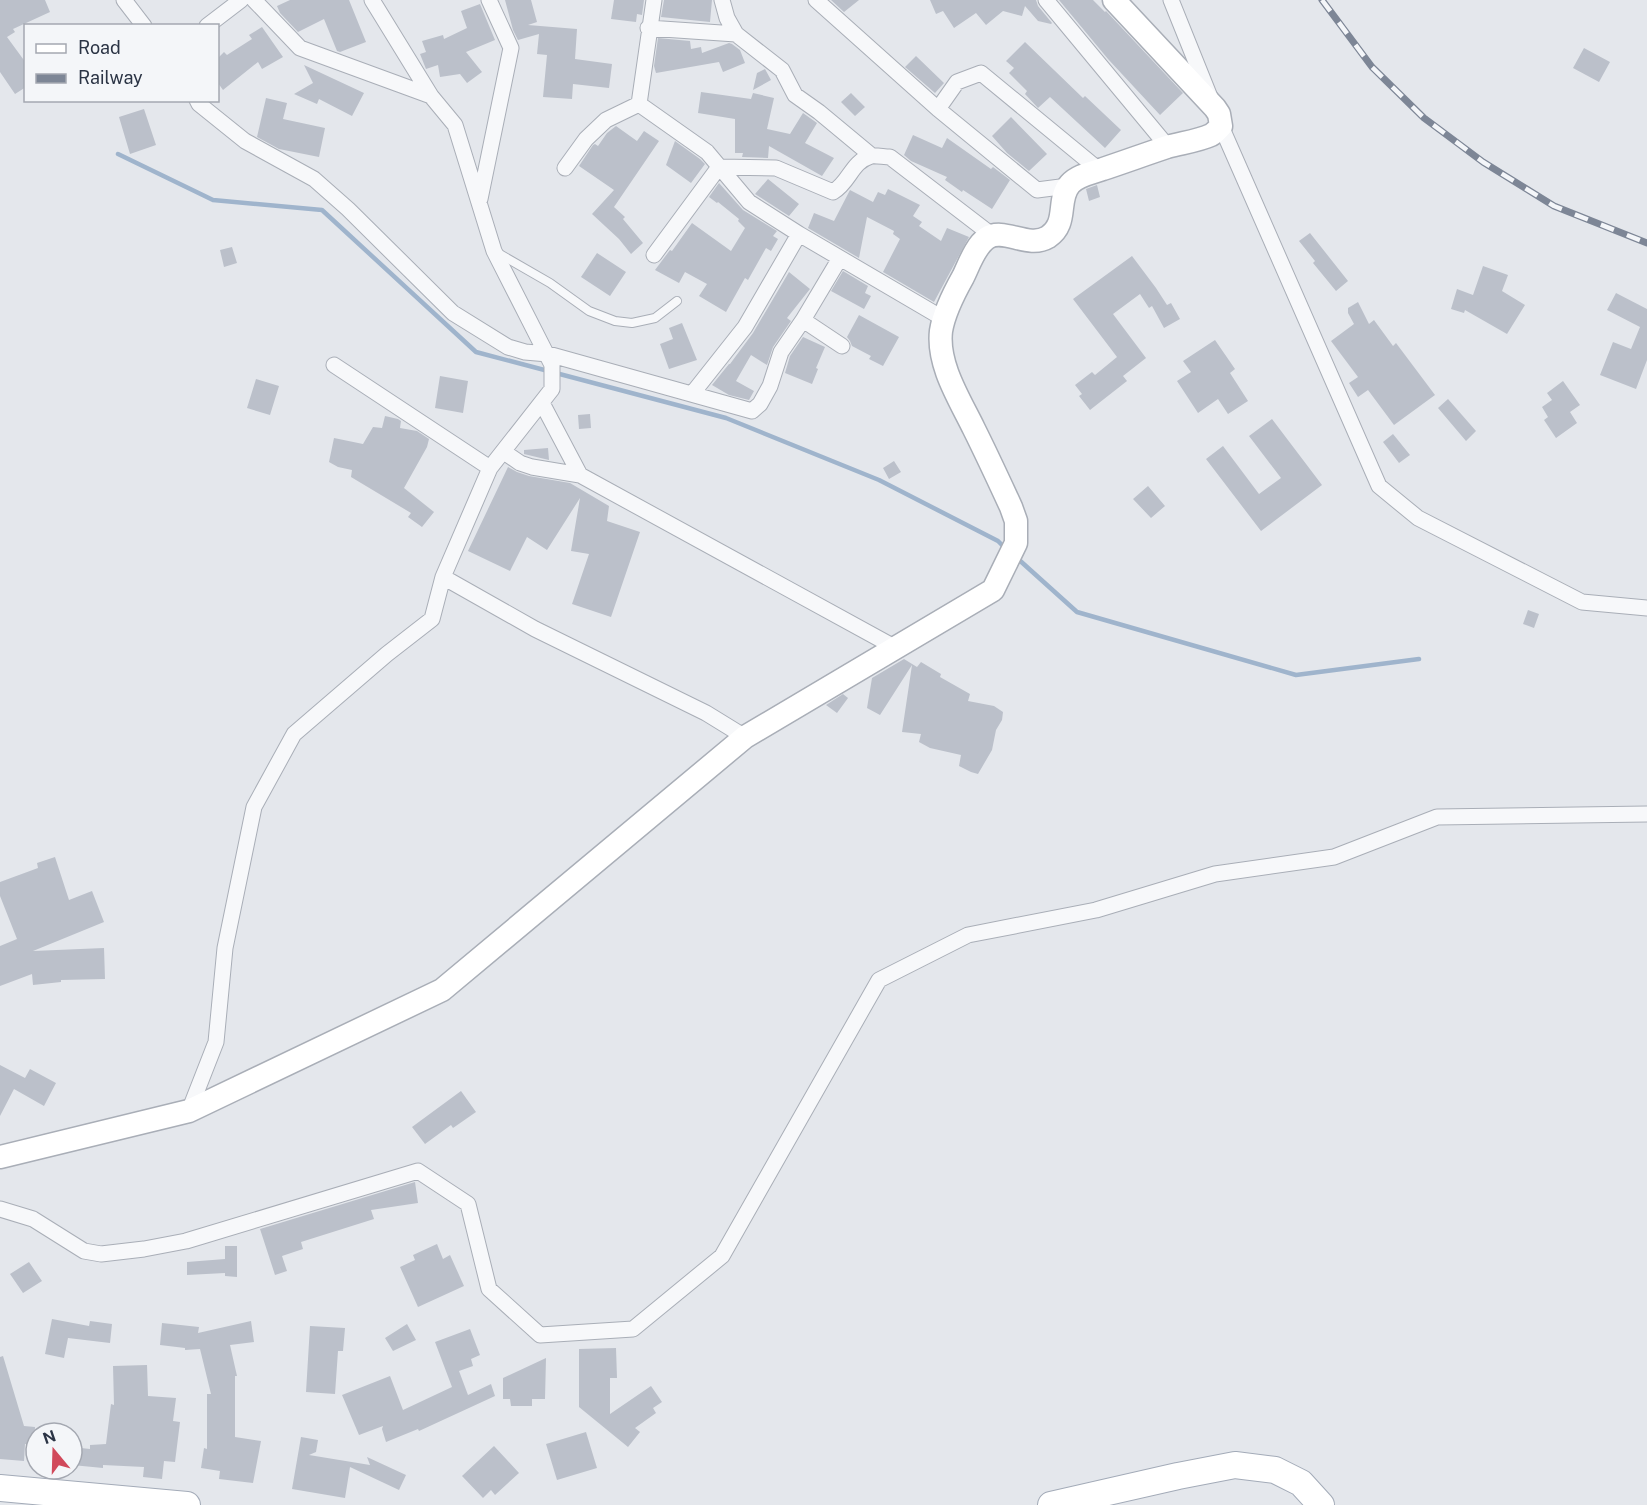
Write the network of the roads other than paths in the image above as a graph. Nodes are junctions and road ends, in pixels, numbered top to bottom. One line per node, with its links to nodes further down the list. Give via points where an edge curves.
1 (124, 0): 12 (street)
2 (241, 0): 13 (street)
3 (255, 0): 16 (street, via 300,48)
4 (372, 0): 16 (street)
5 (489, 0): 27 (street, via 511,48)
6 (654, 0): 14 (street)
7 (722, 0): 15 (street)
8 (816, 0): 19 (street)
9 (1046, 0): 21 (street)
10 (1114, 0): 20 (main road)
11 (1171, 0): 20 (street)
12 (142, 24)
13 (210, 24)
14 (648, 28): 15 (street); 18 (street)
15 (736, 34): 22 (street, via 782,70 795,95)
16 (431, 96): 27 (street, via 455,125)
17 (198, 102): 37 (street, via 245,141 314,179 453,313 508,347)
18 (639, 104): 23 (street, via 707,152); 24 (street, via 606,120)
19 (938, 110): 25 (street, via 957,82 981,73); 26 (street, via 1038,190)
20 (1218, 117): 21 (main road, via 1217,131); 45 (street, via 1378,486 1418,518 1582,602)
21 (1168, 147): 25 (main road)
22 (872, 156): 23 (street, via 858,163 841,188 833,192 776,168); 29 (street, via 890,157)
23 (719, 167): 28 (street, via 749,202); 31 (street)
24 (565, 168)
25 (1099, 170): 26 (main road)
26 (1068, 186): 29 (main road, via 1061,223 1053,234 1029,241)
27 (479, 201): 30 (street)
28 (799, 234): 32 (street); 39 (street, via 746,327)
29 (993, 236): 34 (main road, via 979,245)
30 (494, 251): 33 (lane, via 589,311 615,321 632,323 655,318); 37 (street)
31 (654, 255)
32 (840, 258): 34 (street); 35 (street)
33 (677, 301)
34 (944, 319): 46 (main road, via 942,356 1011,507 1016,521 1016,543 993,590)
35 (803, 320): 36 (street); 39 (street, via 781,352 760,404 752,411)
36 (842, 346)
37 (550, 359): 39 (street); 40 (street, via 552,389)
38 (334, 365): 42 (street)
39 (692, 394)
40 (542, 404): 41 (street); 43 (street)
41 (504, 452): 42 (street); 43 (street, via 532,467)
42 (490, 468): 44 (street)
43 (580, 475): 46 (street)
44 (443, 577): 47 (street); 49 (street, via 432,620 294,734 254,807 225,948 216,1042)
45 (1647, 608)
46 (896, 648): 47 (main road)
47 (745, 737): 49 (main road, via 442,990)
48 (1647, 814): 51 (street, via 1437,818 1334,857 1215,874 1096,910 968,935 879,980 722,1256 633,1329 540,1335 489,1288 468,1204 418,1171 186,1241 101,1254 84,1251 33,1220)
49 (189, 1111): 50 (main road)
50 (0, 1157)
51 (0, 1209)
52 (0, 1488): 53 (main road)
53 (187, 1505)
54 (1051, 1505): 55 (main road, via 1235,1465 1275,1470 1301,1483)
55 (1322, 1505)

